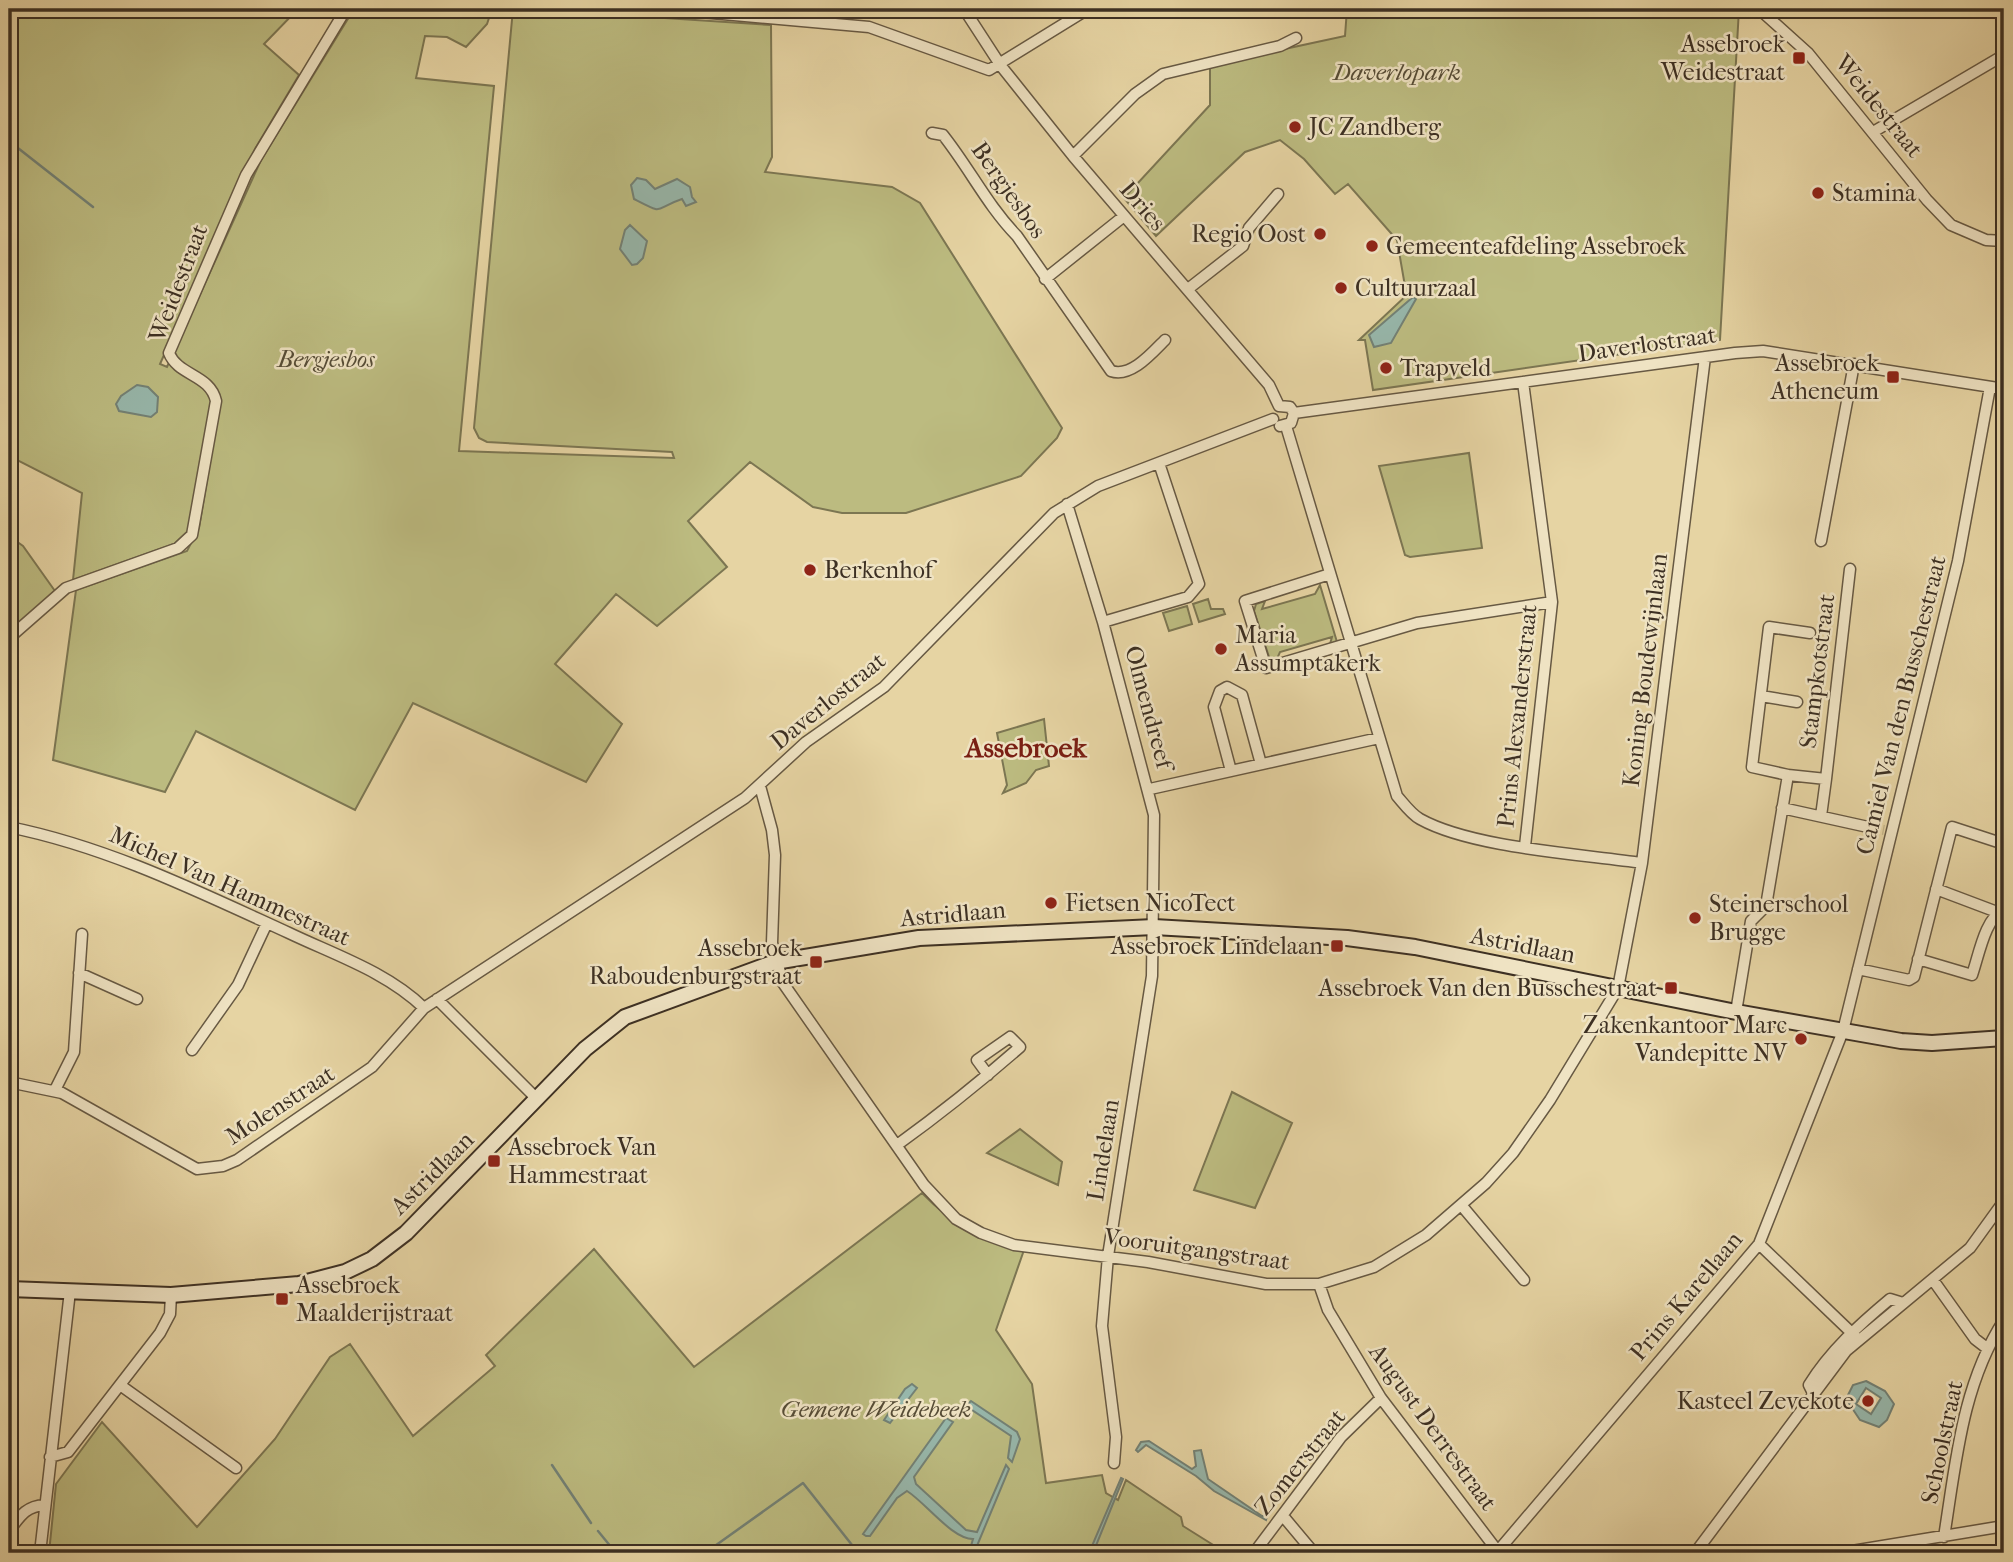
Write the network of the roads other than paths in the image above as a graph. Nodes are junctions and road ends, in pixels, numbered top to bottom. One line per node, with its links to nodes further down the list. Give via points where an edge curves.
1 (346, 9): 36 (street, Weidestraat, via 246,175 169,353 178,365 208,383 216,401 191,535 178,548 66,588)
2 (667, 9): 6 (street)
3 (964, 9): 9 (street, Dries)
4 (1088, 9): 9 (street)
5 (1759, 9): 10 (street, Weidestraat, via 1808,52)
6 (775, 12): 9 (street, via 869,27 983,70)
7 (1296, 38): 12 (street, via 1280,46 1163,74 1135,94)
8 (2004, 55): 10 (street)
9 (1001, 65): 12 (street, Dries)
10 (1873, 132): 15 (street, Weidestraat, via 1951,225 1986,240)
11 (932, 133): 16 (street, Bergjesbos, via 943,135 963,160 990,207 1017,236)
12 (1073, 156): 14 (street, Dries)
13 (1278, 194): 17 (street, via 1249,228 1243,246)
14 (1124, 216): 16 (street); 17 (street, Dries)
15 (2004, 241)
16 (1045, 279): 18 (street, Bergjesbos, via 1111,371 1131,369)
17 (1188, 289): 24 (street, Dries, via 1269,385)
18 (1165, 341)
19 (1705, 357): 20 (street, Daverlostraat, via 1763,351); 21 (street, Daverlostraat); 53 (street, Koning Boudewijnlaan)
20 (1854, 364): 22 (street, Daverlostraat); 30 (street)
21 (1523, 382): 25 (street, Daverlostraat); 33 (street, Prins Alexanderstraat)
22 (1990, 387): 23 (street, Daverlostraat); 61 (street, Camiel Van den Busschestraat, via 1959,558 1888,831)
23 (2004, 389)
24 (1279, 406): 25 (street, via 1290,407); 26 (street)
25 (1294, 414): 27 (street)
26 (1273, 419): 27 (street); 28 (street, Daverlostraat)
27 (1286, 426): 32 (street)
28 (1159, 463): 29 (street, Daverlostraat, via 1098,486); 34 (street, via 1199,584 1188,597)
29 (1067, 504): 34 (street, Olmendreef); 45 (street, Daverlostraat, via 1040,525 889,682 806,742)
30 (1821, 541)
31 (1850, 569): 44 (street, Stampkotstraat)
32 (1330, 574): 37 (street); 37 (street, via 1245,601 1266,668)
33 (1552, 602): 37 (street, via 1417,623); 52 (street, Prins Alexanderstraat)
34 (1103, 622): 46 (street, Olmendreef)
35 (1810, 632): 38 (street, via 1769,627)
36 (9, 638)
37 (1351, 643): 40 (street)
38 (1761, 696): 39 (street); 43 (street, via 1752,767)
39 (1797, 702)
40 (1379, 738): 41 (street); 52 (street, via 1397,796 1417,818 1446,830)
41 (1261, 764): 42 (street); 42 (street, via 1242,695 1227,687 1220,691 1214,707)
42 (1231, 771): 46 (street)
43 (1788, 775): 44 (street); 47 (street)
44 (1826, 779): 48 (street, Stampkotstraat)
45 (760, 786): 60 (street, via 775,855); 65 (street, Daverlostraat)
46 (1150, 789): 57 (street, Olmendreef)
47 (1782, 808): 48 (street); 67 (street, via 1766,906 1751,921)
48 (1821, 816): 50 (street)
49 (9, 827): 56 (street, Michel Van Hammestraat, via 137,864)
50 (1868, 827)
51 (2004, 844): 54 (street, via 1952,827)
52 (1525, 846): 53 (street)
53 (1642, 863): 63 (street, Koning Boudewijnlaan)
54 (1936, 889): 55 (street); 59 (street)
55 (2001, 910): 59 (street, via 1972,975)
56 (267, 923): 66 (street, Michel Van Hammestraat, via 390,980); 70 (street, via 238,985)
57 (1154, 927): 60 (main road, Astridlaan, via 919,938); 63 (main road, Astridlaan, via 1347,938); 79 (street, Lindelaan, via 1152,976)
58 (82, 934): 62 (street)
59 (1918, 959): 61 (street, via 1911,980)
60 (775, 962): 74 (main road, Astridlaan, via 625,1017 585,1049); 75 (street, Vooruitgangstraat, via 788,992)
61 (1858, 969): 68 (street, Camiel Van den Busschestraat)
62 (79, 973): 64 (street); 73 (street, via 74,1052)
63 (1618, 988): 67 (main road, Astridlaan); 77 (street, Vooruitgangstraat, via 1532,1127)
64 (137, 999)
65 (437, 999): 66 (street, Molenstraat); 74 (street)
66 (424, 1007): 73 (street, Molenstraat, via 356,1080 223,1166 197,1169 185,1164)
67 (1736, 1012): 68 (main road, Astridlaan)
68 (1843, 1031): 69 (main road, Astridlaan, via 1932,1043); 78 (street, Prins Karellaan)
69 (2004, 1038)
70 (192, 1050)
71 (988, 1076): 75 (street)
72 (9, 1082): 73 (street, Molenstraat)
73 (55, 1090)
74 (537, 1099): 85 (main road, Astridlaan, via 407,1231 360,1265 299,1284)
75 (897, 1145): 79 (street, Vooruitgangstraat, via 931,1194 967,1226 1014,1245)
76 (2004, 1201): 81 (street, via 1970,1248)
77 (1462, 1206): 80 (street); 82 (street, Vooruitgangstraat, via 1391,1258)
78 (1759, 1244): 87 (street); 99 (street, Prins Karellaan)
79 (1108, 1256): 82 (street, Vooruitgangstraat, via 1266,1284); 92 (street, Lindelaan, via 1102,1326 1116,1437)
80 (1524, 1280)
81 (1933, 1280): 87 (street); 88 (street, via 1975,1339)
82 (1319, 1284): 90 (street, August Derrestraat, via 1328,1310)
83 (9, 1289): 84 (main road, Astridlaan)
84 (70, 1291): 85 (main road, Astridlaan); 91 (street)
85 (171, 1295): 89 (street, via 167,1321)
86 (2004, 1320): 88 (street, Schoolstraat)
87 (1855, 1336): 103 (street)
88 (1988, 1349): 98 (street, Schoolstraat, via 1965,1408)
89 (120, 1385): 91 (street, via 68,1452); 93 (street)
90 (1381, 1398): 95 (street, Zomerstraat, via 1341,1437); 99 (street, August Derrestraat)
91 (50, 1457): 94 (street)
92 (1114, 1463)
93 (236, 1468)
94 (46, 1505): 97 (street, via 24,1510); 100 (street)
95 (1283, 1516): 101 (street, Zomerstraat); 102 (street)
96 (2004, 1526): 98 (street)
97 (9, 1531)
98 (1944, 1537): 104 (street)
99 (1499, 1552)
100 (40, 1553)
101 (1254, 1553)
102 (1314, 1553)
103 (1695, 1553)
104 (1840, 1553)

